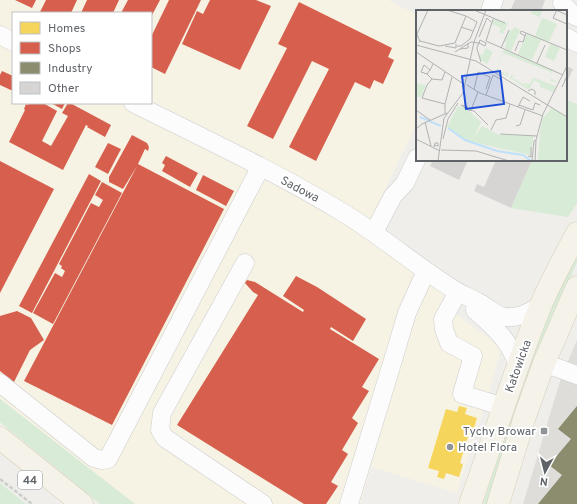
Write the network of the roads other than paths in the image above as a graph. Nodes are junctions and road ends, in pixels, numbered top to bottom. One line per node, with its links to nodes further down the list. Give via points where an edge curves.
1 (494, 0): 3 (street)
2 (561, 5): 4 (street)
3 (490, 10)
4 (577, 17)
5 (0, 35): 7 (street)
6 (567, 38): 8 (street)
7 (12, 41)
8 (577, 43)
9 (135, 104): 11 (street, Sadowa)
10 (416, 160): 12 (street, via 405,183 393,196)
11 (260, 168): 12 (street, Sadowa); 22 (street, via 108,459 94,458)
12 (374, 232): 15 (street, Sadowa)
13 (577, 233): 18 (main road, Katowicka)
14 (244, 262): 28 (street, via 162,413 160,430 165,438)
15 (426, 271): 17 (street, Sadowa); 29 (street, via 407,313)
16 (577, 287): 19 (main road, Katowicka)
17 (458, 292): 18 (street, Sadowa, via 509,317 525,314); 20 (street, Sadowa, via 502,335); 23 (street, via 443,319 449,343 473,356 462,394)
18 (541, 305): 20 (main road, Katowicka)
19 (544, 363): 21 (street); 31 (main road, Katowicka)
20 (518, 364): 23 (main road, Katowicka)
21 (577, 375)
22 (0, 383)
23 (504, 407): 30 (main road, Katowicka)
24 (0, 438): 27 (main road, 44)
25 (0, 456): 26 (main road, 44)
26 (60, 504)
27 (82, 504)
28 (263, 504)
29 (349, 504)
30 (470, 504)
31 (498, 504)

